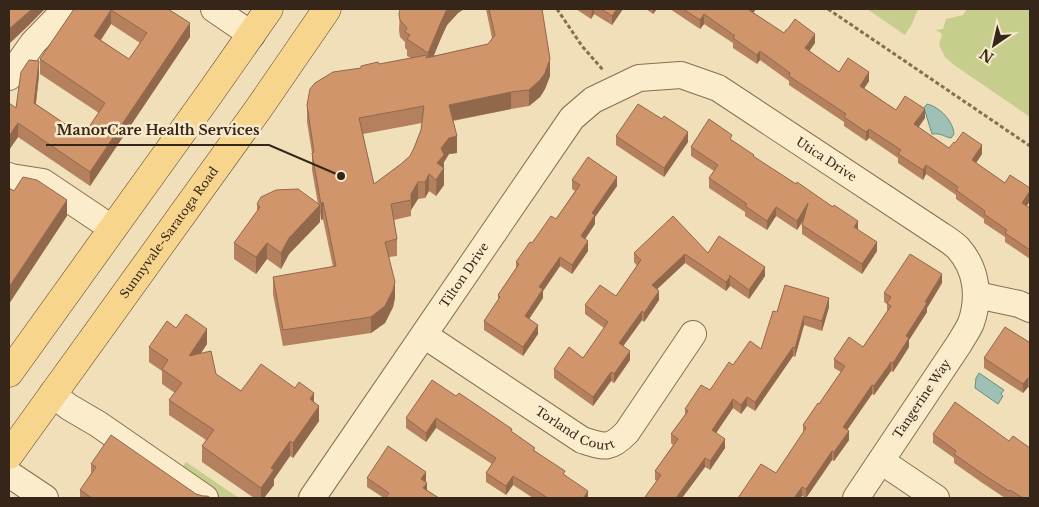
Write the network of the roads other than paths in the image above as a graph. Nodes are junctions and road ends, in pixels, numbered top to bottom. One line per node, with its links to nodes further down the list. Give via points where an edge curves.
1 (66, 9): 6 (street, via 33,43)
2 (214, 9): 5 (street)
3 (269, 9): 5 (main road)
4 (327, 9): 15 (main road, Sunnyvale-Saratoga Road)
5 (252, 35): 9 (main road)
6 (9, 78)
7 (628, 83): 10 (street, Utica Drive, via 681,76 718,88 958,248 971,268); 13 (street, Tilton Drive, via 593,100 572,118)
8 (9, 176): 9 (street, via 43,182)
9 (113, 229): 14 (main road)
10 (977, 295): 11 (street); 17 (street, Tangerine Way, via 971,323 960,344)
11 (1030, 309)
12 (693, 334): 13 (street, Torland Court, via 627,432 617,443 600,446 582,440)
13 (424, 335): 21 (street, Tilton Drive)
14 (9, 373)
15 (52, 394): 16 (main road, Sunnyvale-Saratoga Road); 20 (street)
16 (9, 455)
17 (881, 461): 22 (street, Tangerine Way); 23 (street)
18 (9, 474): 19 (street)
19 (45, 498)
20 (204, 498)
21 (312, 498)
22 (856, 498)
23 (936, 498)

